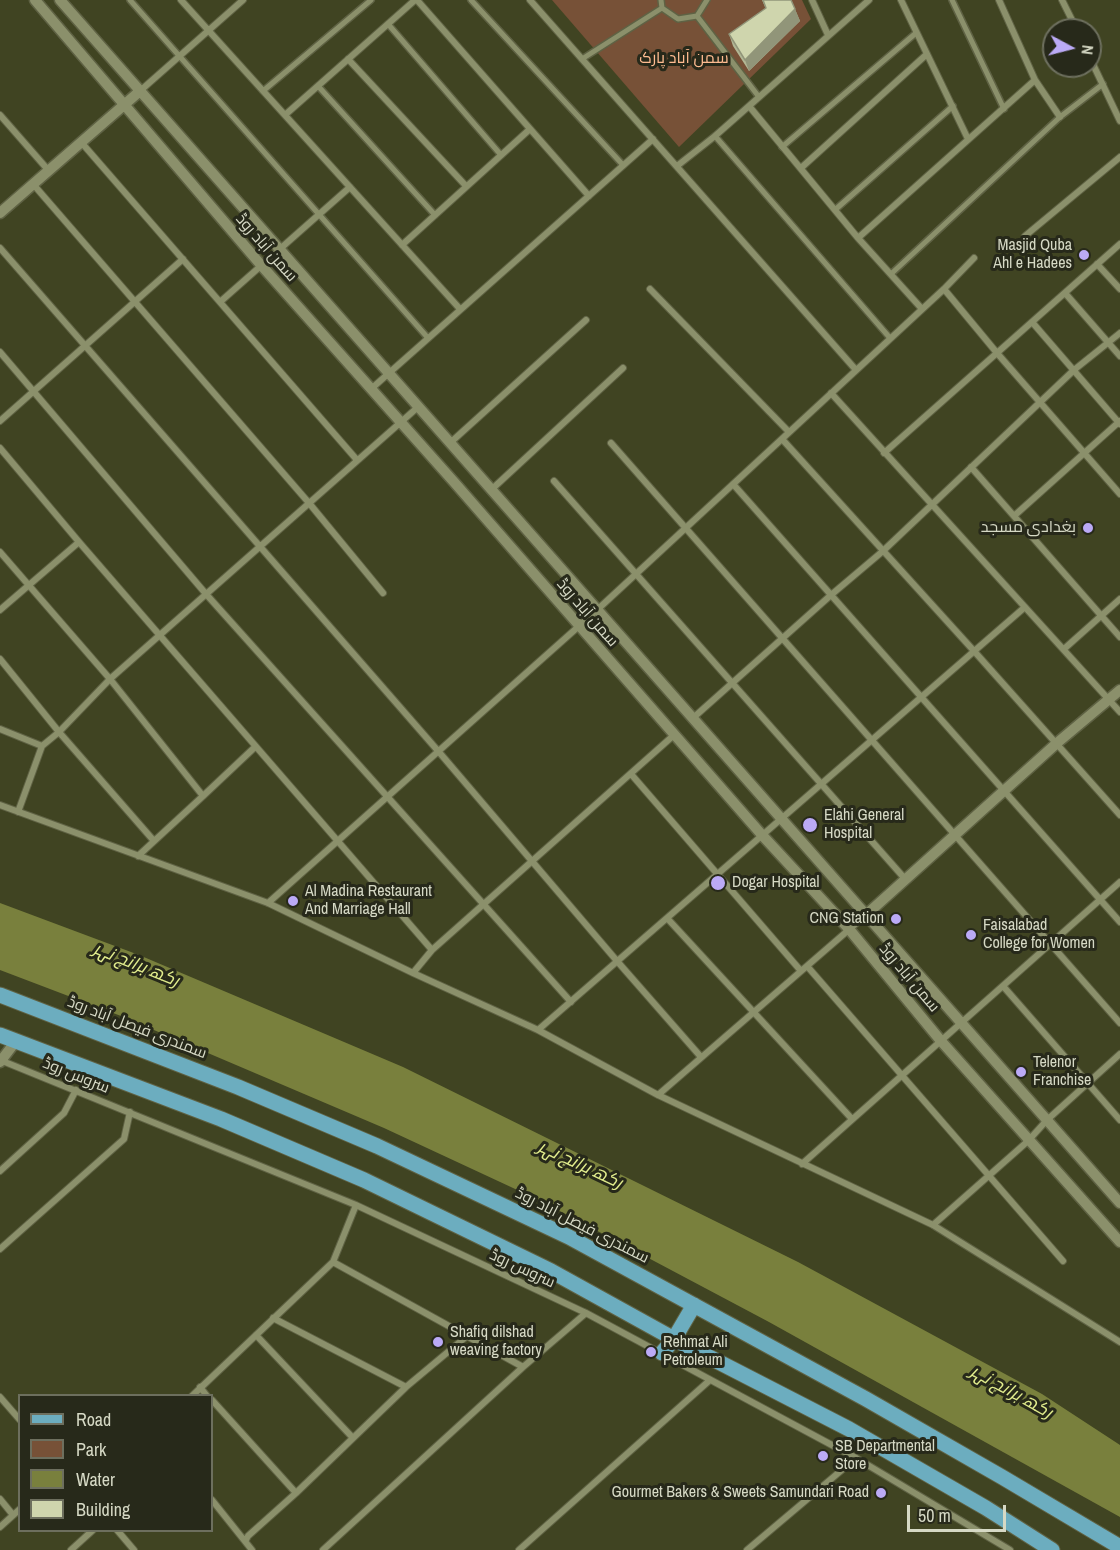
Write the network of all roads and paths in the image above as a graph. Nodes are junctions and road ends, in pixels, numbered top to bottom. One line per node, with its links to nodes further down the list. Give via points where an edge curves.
1 (35, 0): 37 (street, سمن آباد روڈ)
2 (60, 0): 34 (street, سمن آباد روڈ)
3 (130, 0): 27 (street)
4 (181, 0): 23 (street)
5 (243, 0): 23 (street)
6 (371, 0): 35 (street)
7 (416, 0): 22 (street); 45 (street)
8 (471, 0): 53 (street)
9 (530, 0): 29 (street)
10 (661, 0): 19 (street)
11 (707, 0): 20 (street)
12 (812, 0): 25 (street)
13 (868, 0): 18 (street)
14 (901, 0): 24 (street)
15 (952, 0): 40 (street)
16 (999, 0): 31 (street)
17 (1062, 0): 21 (street)
18 (860, 3): 25 (street)
19 (663, 8): 20 (street, via 678,19); 29 (street)
20 (697, 16): 36 (street)
21 (1071, 18)
22 (388, 24): 28 (street); 51 (street)
23 (208, 31): 27 (street); 35 (street)
24 (916, 33): 26 (street); 50 (street)
25 (828, 35): 36 (street)
26 (927, 54): 39 (street); 55 (street)
27 (179, 57): 34 (street); 63 (street)
28 (348, 59): 33 (street); 58 (street)
29 (582, 59): 47 (street)
30 (1099, 78): 32 (street)
31 (1035, 80): 40 (street); 43 (street)
32 (1102, 84): 43 (street); 44 (street)
33 (318, 86): 42 (street); 64 (street)
34 (140, 91): 37 (street); 70 (street, سمن آباد روڈ)
35 (263, 92): 42 (street)
36 (759, 97): 38 (street)
37 (123, 105): 49 (street); 74 (street, سمن آباد روڈ)
38 (749, 106): 46 (street); 50 (street)
39 (953, 106): 48 (street); 61 (street)
40 (1004, 109): 48 (street)
41 (0, 115): 56 (street)
42 (285, 115): 59 (street)
43 (1060, 117): 75 (street)
44 (1120, 121)
45 (530, 129): 51 (street); 60 (street)
46 (715, 136): 54 (street); 88 (street)
47 (653, 139): 53 (street); 54 (street)
48 (968, 139): 66 (street)
49 (81, 142): 56 (street); 72 (street)
50 (782, 147): 55 (street)
51 (501, 155): 58 (street)
52 (1120, 158): 65 (street)
53 (623, 165): 60 (street)
54 (676, 166): 95 (street)
55 (801, 168): 61 (street)
56 (49, 171): 57 (street)
57 (33, 184): 62 (street); 80 (street)
58 (466, 186): 64 (street)
59 (350, 187): 63 (street); 68 (street)
60 (589, 196): 82 (street)
61 (836, 209): 66 (street)
62 (0, 213)
63 (319, 214): 70 (street); 87 (street)
64 (435, 215): 68 (street)
65 (1025, 236)
66 (858, 238): 75 (street)
67 (1120, 244): 73 (street)
68 (402, 245): 82 (street)
69 (0, 248): 90 (street)
70 (279, 249): 74 (street); 97 (street, سمن آباد روڈ)
71 (974, 258): 77 (street)
72 (183, 259): 80 (street); 81 (street)
73 (1097, 264): 78 (street); 79 (street)
74 (261, 265): 81 (street); 98 (street, سمن آباد روڈ)
75 (891, 274): 83 (street)
76 (650, 289): 106 (street)
77 (944, 289): 83 (street); 92 (street)
78 (1120, 289)
79 (1065, 292): 85 (street); 89 (street)
80 (135, 302): 90 (street); 119 (street)
81 (220, 302): 113 (street)
82 (460, 309): 87 (street)
83 (922, 309): 88 (street)
84 (586, 320): 108 (street)
85 (1032, 322): 92 (street); 96 (street)
86 (1120, 333): 89 (street)
87 (428, 338): 97 (street)
88 (890, 338): 95 (street)
89 (1109, 343): 93 (street); 96 (street)
90 (85, 346): 99 (street); 124 (street)
91 (0, 352): 99 (street)
92 (997, 353): 101 (street); 111 (street)
93 (1120, 356)
94 (622, 368): 117 (street)
95 (856, 370): 100 (street)
96 (1074, 370): 101 (street); 105 (street)
97 (388, 373): 98 (street); 102 (street, سمن آباد روڈ)
98 (371, 389): 104 (street, سمن آباد روڈ)
99 (34, 391): 103 (street); 129 (street)
100 (831, 393): 106 (street); 111 (street)
101 (1040, 402): 112 (street); 114 (street)
102 (418, 407): 104 (street); 108 (street, سمن آباد روڈ)
103 (0, 421)
104 (401, 422): 113 (street); 137 (street, سمن آباد روڈ)
105 (1119, 423): 112 (street)
106 (789, 432): 107 (street)
107 (782, 439): 116 (street); 125 (street)
108 (450, 443): 117 (street, سمن آباد روڈ)
109 (611, 443): 122 (street)
110 (0, 448): 123 (street)
111 (884, 453): 120 (street)
112 (1083, 454): 118 (street); 121 (street)
113 (357, 460): 119 (street)
114 (971, 467): 120 (street); 121 (street)
115 (554, 481): 127 (street)
116 (733, 484): 122 (street); 131 (street)
117 (491, 490): 135 (street, سمن آباد روڈ)
118 (1120, 494)
119 (309, 503): 124 (street); 130 (street)
120 (933, 504): 125 (street); 133 (street)
121 (1014, 516): 136 (street)
122 (686, 528): 127 (street); 140 (street)
123 (79, 542): 128 (street); 138 (street)
124 (260, 546): 129 (street); 158 (street)
125 (883, 551): 131 (street); 142 (street)
126 (0, 552): 128 (street)
127 (636, 574): 135 (street); 145 (street)
128 (28, 586): 134 (street); 144 (street)
129 (207, 594): 138 (street); 163 (street)
130 (383, 594)
131 (831, 595): 140 (street); 147 (street)
132 (1120, 599): 136 (street)
133 (1025, 607): 141 (street); 142 (street)
134 (0, 610)
135 (597, 610): 137 (street); 150 (street, سمن آباد روڈ)
136 (1102, 616): 139 (street); 141 (street)
137 (579, 627): 153 (street, سمن آباد روڈ); 158 (street)
138 (160, 635): 144 (street); 157 (street)
139 (1120, 637)
140 (783, 639): 145 (street); 154 (street)
141 (1064, 650): 148 (street)
142 (974, 651): 147 (street); 155 (street)
143 (0, 658): 152 (street)
144 (110, 679): 152 (street); 162 (street)
145 (732, 685): 150 (street); 160 (street)
146 (1120, 690): 148 (street)
147 (922, 697): 154 (street); 161 (street)
148 (1108, 699): 149 (street); 155 (street)
149 (1120, 712)
150 (693, 718): 167 (street, سمن آباد روڈ)
151 (0, 729): 156 (street)
152 (60, 732): 156 (street); 170 (street)
153 (674, 735): 159 (street); 169 (street, سمن آباد روڈ)
154 (872, 740): 160 (street); 168 (street)
155 (1057, 743): 161 (street); 166 (street)
156 (42, 746): 165 (street)
157 (255, 747): 162 (street); 171 (street)
158 (439, 752): 163 (street); 173 (street)
159 (631, 774): 173 (street); 174 (street)
160 (821, 784): 167 (street); 175 (street)
161 (1004, 790): 168 (street); 177 (street)
162 (203, 796): 170 (street)
163 (389, 797): 171 (street); 179 (street)
164 (0, 805): 165 (street)
165 (18, 812): 172 (street)
166 (1120, 815)
167 (781, 819): 169 (street); 180 (street, سمن آباد روڈ)
168 (956, 834): 175 (street); 184 (street)
169 (762, 835): 174 (street); 183 (street, سمن آباد روڈ)
170 (154, 841): 172 (street)
171 (337, 843): 178 (street); 185 (street)
172 (138, 855): 178 (street)
173 (532, 861): 179 (street); 186 (street)
174 (718, 873): 181 (street); 188 (street)
175 (906, 880): 180 (street)
176 (1120, 882): 177 (street)
177 (1101, 899): 182 (street); 184 (street)
178 (268, 903): 189 (street)
179 (483, 904): 185 (street); 192 (street)
180 (867, 914): 183 (street); 194 (street, سمن آباد روڈ)
181 (667, 918): 186 (street); 193 (street)
182 (1120, 922)
183 (849, 929): 187 (street); 199 (street, سمن آباد روڈ)
184 (1052, 943): 190 (street); 195 (street)
185 (432, 950): 189 (street)
186 (617, 962): 192 (street); 201 (street)
187 (807, 966): 188 (street); 203 (street)
188 (801, 971): 193 (street)
189 (413, 974): 196 (street)
190 (1003, 986): 194 (street); 204 (street)
191 (0, 995): 222 (main road, سمندری فیصل آباد روڈ, via 238,1087 376,1146 569,1237)
192 (571, 1002): 196 (street)
193 (754, 1012): 201 (street); 208 (street)
194 (961, 1023): 199 (street); 209 (street, سمن آباد روڈ)
195 (1120, 1023)
196 (538, 1030): 206 (street)
197 (0, 1035): 198 (main road)
198 (16, 1041): 202 (street); 227 (main road, via 221,1119 364,1180 551,1271)
199 (941, 1041): 203 (street); 211 (street, سمن آباد روڈ)
200 (1120, 1054): 204 (street)
201 (701, 1057): 206 (street)
202 (0, 1061): 205 (street, سروس روڈ)
203 (902, 1076): 208 (street); 214 (street)
204 (1087, 1084): 209 (street); 210 (street)
205 (76, 1090): 207 (street, سروس روڈ); 213 (street, via 64,1113)
206 (658, 1095): 212 (street)
207 (130, 1112): 216 (street, سروس روڈ); 219 (street, via 124,1139)
208 (852, 1119): 212 (street)
209 (1047, 1120): 211 (street); 215 (street, سمن آباد روڈ)
210 (1120, 1120)
211 (1028, 1140): 214 (street); 218 (street, سمن آباد روڈ)
212 (802, 1164): 217 (street)
213 (0, 1171)
214 (989, 1175): 217 (street); 220 (street)
215 (1120, 1203)
216 (356, 1205): 221 (street); 223 (street, سروس روڈ)
217 (933, 1225): 228 (street)
218 (1120, 1242)
219 (0, 1249)
220 (1063, 1261)
221 (333, 1262): 224 (street); 226 (street)
222 (694, 1305): 227 (main road); 250 (main road, سمندری فیصل آباد روڈ, via 993,1471)
223 (586, 1313): 229 (street, سروس روڈ); 230 (street)
224 (273, 1318): 225 (street); 232 (street)
225 (256, 1335): 233 (street); 239 (street)
226 (467, 1336): 230 (street); 232 (street)
227 (674, 1339): 229 (main road); 258 (main road, via 849,1429)
228 (1120, 1342)
229 (662, 1353): 231 (street, سروس روڈ)
230 (524, 1367): 254 (street)
231 (710, 1380): 240 (street, سروس روڈ); 255 (street)
232 (406, 1387): 239 (street)
233 (200, 1388): 234 (street); 235 (street)
234 (193, 1394)
235 (206, 1394)
236 (0, 1397): 238 (street)
237 (213, 1401): 241 (street)
238 (18, 1418)
239 (353, 1438): 241 (street)
240 (856, 1458): 256 (street); 257 (street, سروس روڈ)
241 (296, 1493): 249 (street)
242 (0, 1499): 245 (street)
243 (213, 1501): 249 (street)
244 (18, 1511): 245 (street)
245 (13, 1515): 246 (street)
246 (0, 1527)
247 (91, 1532): 251 (street)
248 (119, 1532): 252 (street)
249 (246, 1540): 253 (street)
250 (1120, 1547)
251 (71, 1550)
252 (134, 1550)
253 (252, 1550)
254 (323, 1550)
255 (519, 1550)
256 (747, 1550)
257 (1010, 1550)
258 (1052, 1550)

